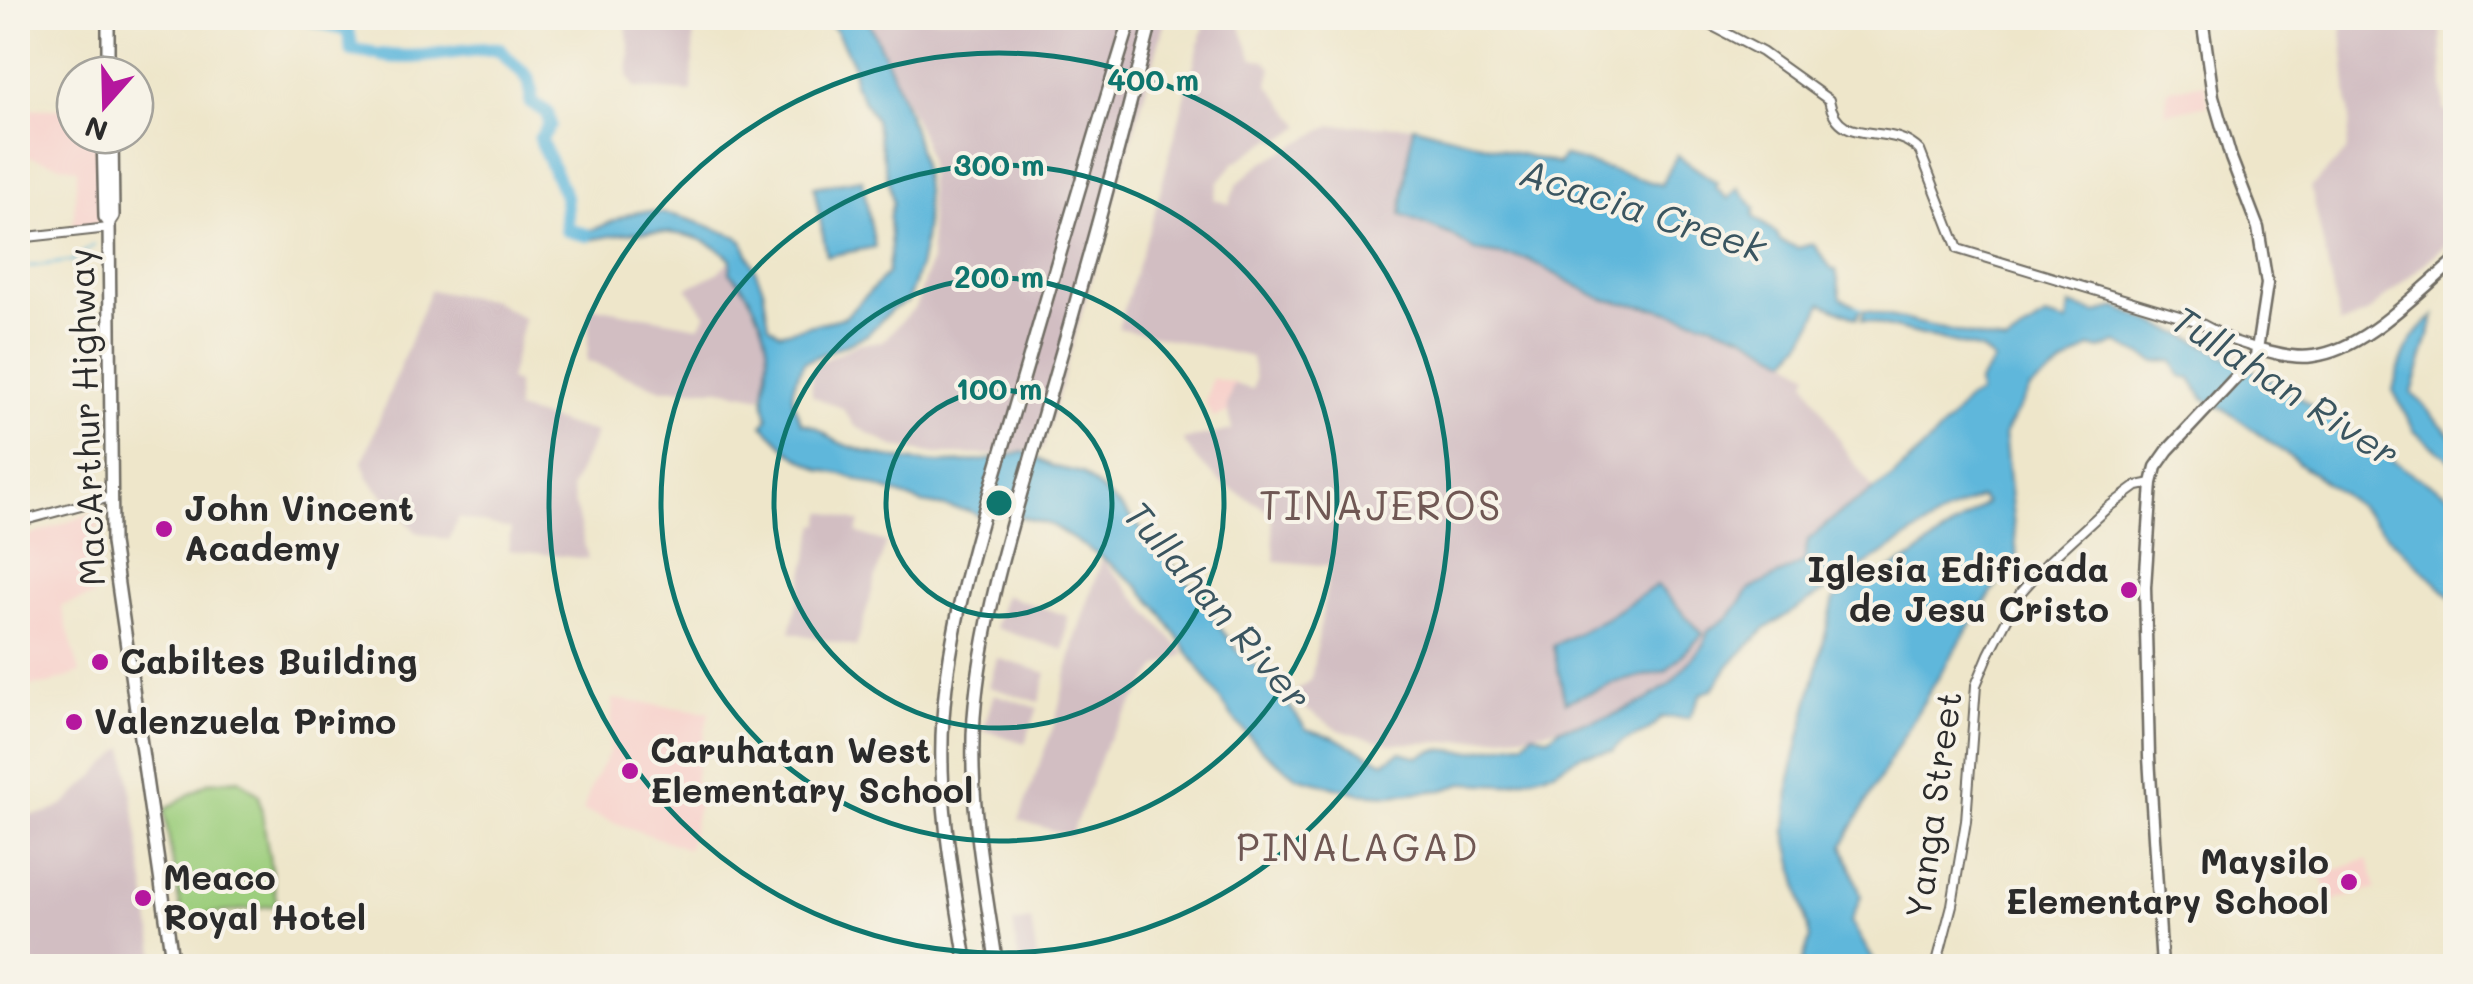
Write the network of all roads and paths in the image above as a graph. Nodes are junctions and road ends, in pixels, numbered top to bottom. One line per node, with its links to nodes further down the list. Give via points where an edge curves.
1 (108, 18): 6 (highway)
2 (1131, 18): 17 (highway, via 956,618 942,722 943,774)
3 (1152, 18): 18 (highway, via 984,640 973,772)
4 (1698, 18): 12 (street, via 1762,52 1829,100 1841,126 1914,144 1958,248 2196,320)
5 (2202, 18): 12 (main road, via 2213,96 2266,267)
6 (108, 55)
7 (104, 155): 9 (highway, MacArthur Highway)
8 (112, 155): 9 (highway, MacArthur Highway)
9 (109, 225): 10 (street); 14 (highway, MacArthur Highway)
10 (18, 238)
11 (2456, 260): 12 (main road, via 2340,350 2298,357)
12 (2259, 349): 13 (main road, via 2168,450)
13 (2152, 483): 19 (street, Yanga Street, via 2107,508 2047,563 2021,592 1989,654 1976,685 1966,821); 20 (main road, via 2145,586)
14 (111, 497): 15 (street); 16 (highway, MacArthur Highway, via 115,571)
15 (19, 520)
16 (173, 966)
17 (967, 966)
18 (997, 966)
19 (1936, 966)
20 (2162, 966)

